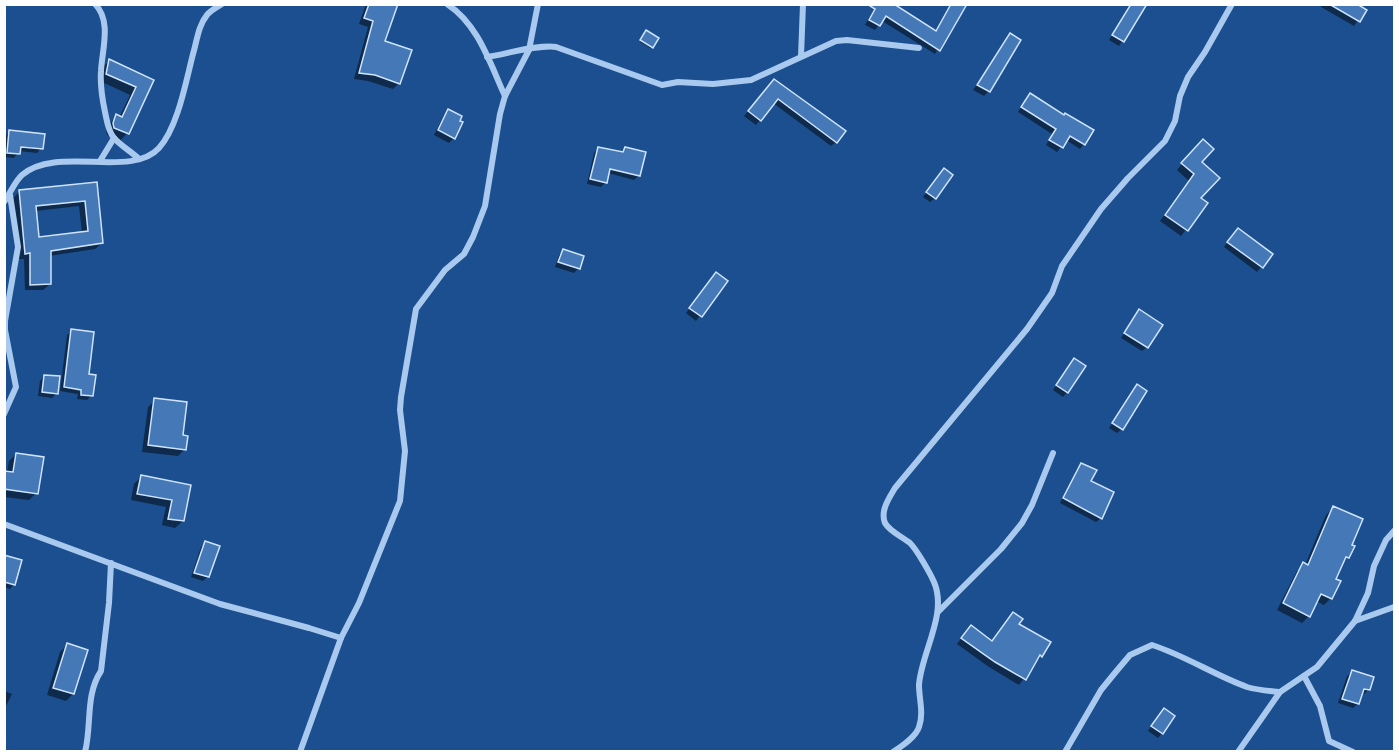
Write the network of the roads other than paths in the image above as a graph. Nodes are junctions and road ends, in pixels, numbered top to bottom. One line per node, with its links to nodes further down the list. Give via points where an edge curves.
1 (95, 4): 12 (street, via 104,22 101,95)
2 (222, 4): 13 (street, via 208,14 200,28 168,135 158,149)
3 (447, 4): 10 (street, via 472,27)
4 (538, 4): 8 (street)
5 (803, 4): 9 (street)
6 (1232, 4): 23 (street, via 1188,77 1165,141 1101,209 1062,266 1052,293 1027,328 895,489 885,507 885,522 912,544 935,584)
7 (919, 48): 9 (street, via 848,40)
8 (529, 50): 9 (street, via 544,45 556,47 662,85 751,80); 10 (street); 11 (street)
9 (801, 56)
10 (487, 57): 11 (street)
11 (505, 96): 25 (street, via 485,206 473,237 464,254 445,270 416,309 400,397 405,451 400,501)
12 (114, 138): 13 (street); 14 (street)
13 (139, 159): 14 (street)
14 (100, 161): 15 (street, via 42,165 22,175)
15 (9, 195): 16 (street); 17 (street, via 18,247 5,330 16,387)
16 (4, 202)
17 (4, 414)
18 (1053, 453): 23 (street, via 1022,523)
19 (4, 524): 21 (street)
20 (1395, 531): 24 (street, via 1386,540 1374,566 1368,593)
21 (111, 563): 25 (street, via 220,604); 28 (street, via 101,671 90,699)
22 (1395, 607): 24 (street)
23 (938, 612): 30 (street, via 922,664 919,729)
24 (1355, 621): 26 (street, via 1317,667)
25 (341, 638): 29 (street)
26 (1304, 676): 27 (street); 33 (street, via 1320,706 1329,741)
27 (1280, 692): 31 (street, via 1250,688 1176,652 1152,645 1130,655 1114,674); 32 (street)
28 (85, 752)
29 (300, 752)
30 (893, 752)
31 (1065, 752)
32 (1238, 752)
33 (1353, 752)

